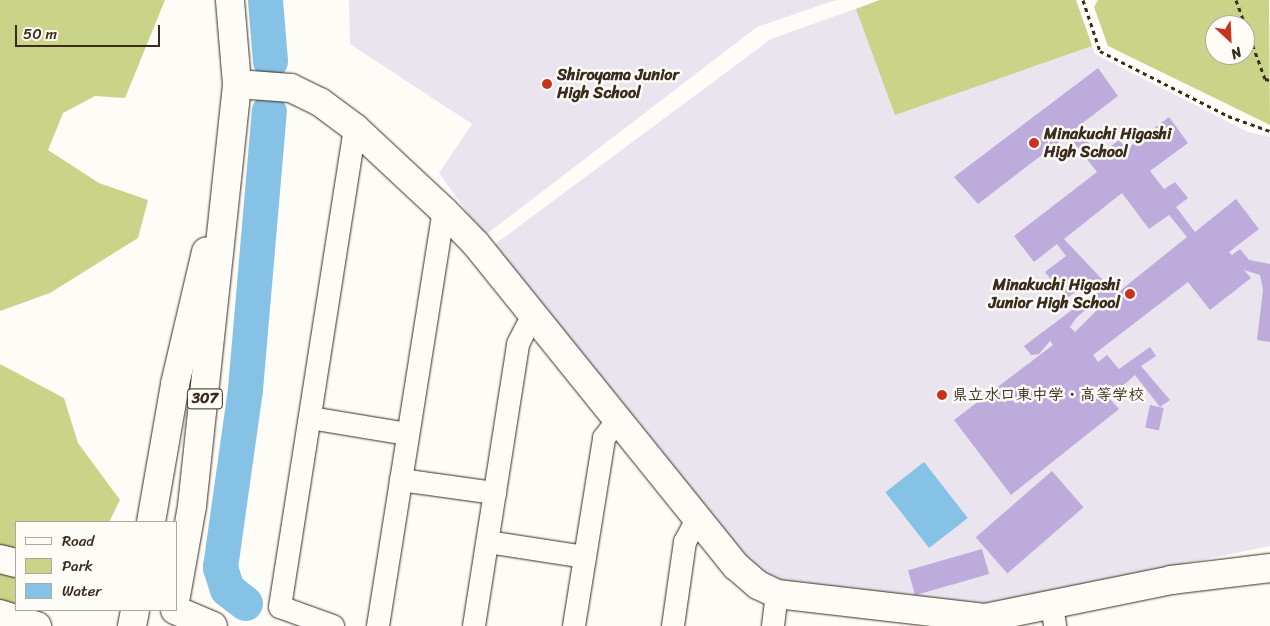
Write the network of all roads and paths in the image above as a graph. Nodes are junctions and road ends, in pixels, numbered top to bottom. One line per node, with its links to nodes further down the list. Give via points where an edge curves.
1 (230, 0): 5 (main road, 307)
2 (1083, 0): 7 (path, via 1100,51 1228,116)
3 (1236, 0): 4 (path, via 1265,79)
4 (1270, 80)
5 (237, 84): 6 (main road, via 291,88); 8 (main road, 307)
6 (355, 128): 9 (main road); 11 (street)
7 (1270, 131)
8 (222, 201): 17 (main road, 307, via 215,212 175,384); 23 (main road, 307, via 224,214 205,398)
9 (444, 211): 10 (main road); 13 (street)
10 (532, 316): 12 (main road); 15 (street, via 518,344)
11 (310, 418): 13 (street); 34 (street, via 280,607)
12 (618, 420): 16 (main road); 19 (street, via 604,438)
13 (408, 434): 14 (street)
14 (401, 480): 15 (street); 35 (street)
15 (496, 493): 18 (street)
16 (697, 519): 24 (main road, via 736,566); 38 (street, via 685,542)
17 (150, 521)
18 (488, 542): 19 (street); 36 (street)
19 (585, 557): 37 (street)
20 (0, 558): 21 (main road)
21 (15, 563)
22 (1270, 568): 29 (main road, via 1171,580)
23 (178, 582)
24 (777, 594): 29 (main road, via 977,618); 39 (street)
25 (135, 611): 31 (main road)
26 (175, 611): 32 (main road)
27 (177, 611): 33 (main road)
28 (0, 614): 30 (main road)
29 (1054, 616)
30 (37, 626)
31 (132, 626)
32 (170, 626)
33 (213, 626)
34 (333, 626)
35 (378, 626)
36 (474, 626)
37 (574, 626)
38 (673, 626)
39 (772, 626)

